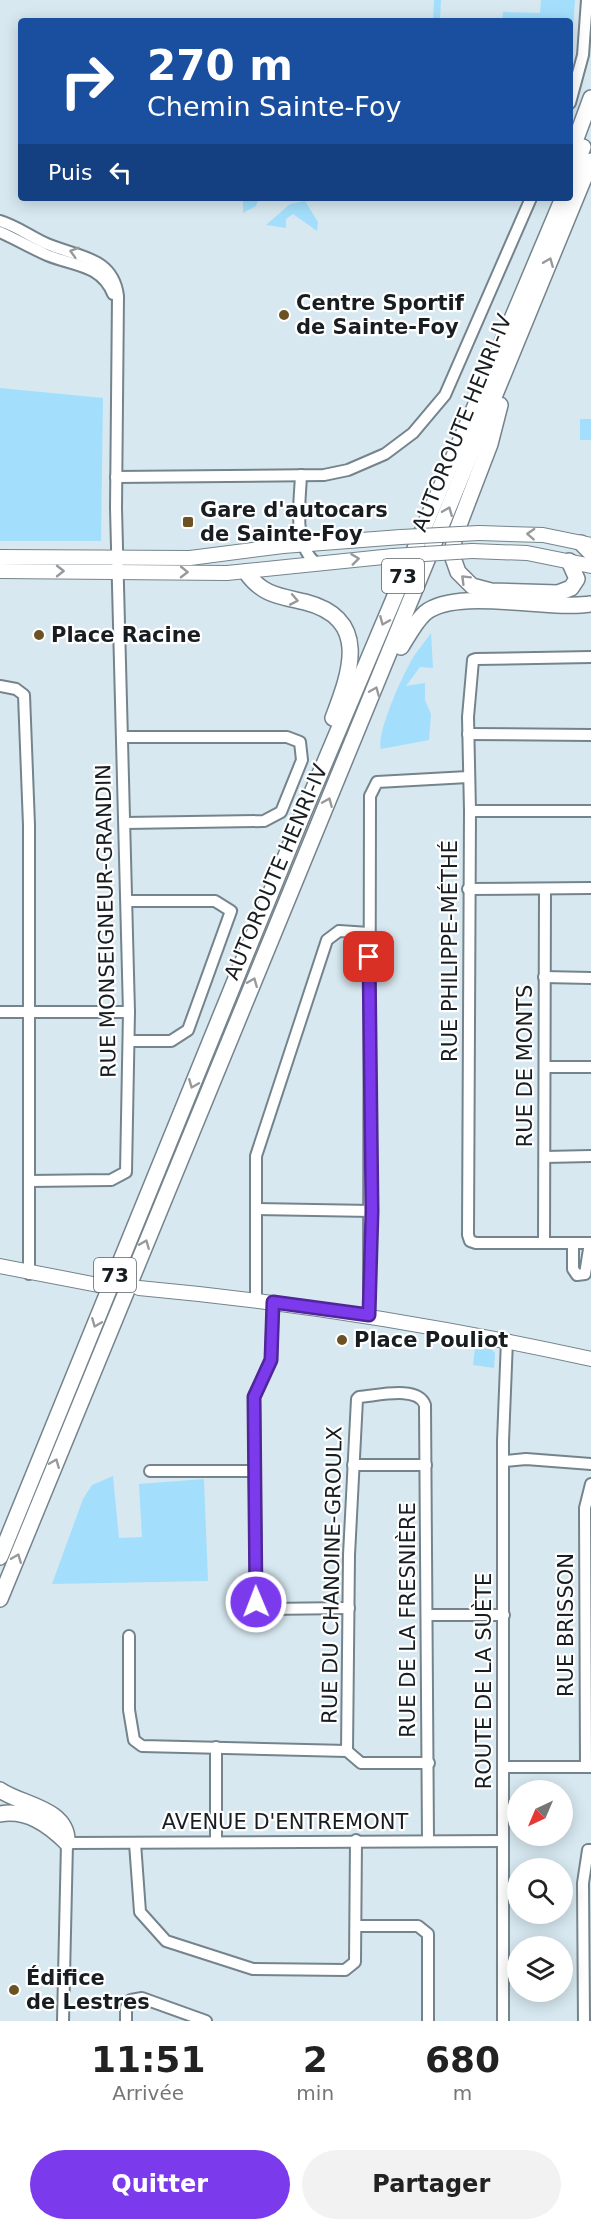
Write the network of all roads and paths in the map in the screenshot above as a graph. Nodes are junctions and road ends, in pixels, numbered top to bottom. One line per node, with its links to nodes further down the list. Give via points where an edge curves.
1 (587, 0): 2 (street, via 583,55)
2 (573, 92)
3 (591, 98): 5 (highway)
4 (591, 127): 7 (highway)
5 (573, 147)
6 (591, 161): 15 (highway, AUTOROUTE HENRI-IV / 73, one-way to 6)
7 (573, 172)
8 (530, 201): 16 (street, via 453,379 435,409 413,433 367,463 324,475)
9 (552, 201): 13 (highway)
10 (562, 201): 13 (highway, AUTOROUTE HENRI-IV / 73)
11 (0, 221): 14 (street, RUE MONSEIGNEUR-GRANDIN, one-way to 11, via 117,287 106,268 87,256 48,244)
12 (0, 232): 14 (street, via 46,255 96,272 110,288)
13 (528, 274): 35 (highway, AUTOROUTE HENRI-IV / 73, one-way to 35)
14 (117, 309): 17 (street, RUE MONSEIGNEUR-GRANDIN)
15 (515, 347): 21 (highway, one-way to 15, via 576,574 575,584 566,592 544,593 479,589 462,577 453,558 454,538 490,444); 29 (highway, AUTOROUTE HENRI-IV / 73, one-way to 15)
16 (301, 475): 17 (street); 18 (street)
17 (116, 477): 22 (street, RUE MONSEIGNEUR-GRANDIN)
18 (303, 544): 19 (main road, one-way to 18, bridge, via 543,535 479,533); 22 (main road); 23 (street)
19 (588, 547)
20 (0, 557): 22 (main road)
21 (569, 561): 23 (main road, one-way to 21, bridge, via 472,551 527,553); 24 (main road)
22 (118, 564): 25 (main road, one-way to 22); 26 (main road, one-way to 26); 33 (street, RUE MONSEIGNEUR-GRANDIN)
23 (317, 564): 26 (main road)
24 (591, 566)
25 (0, 571)
26 (246, 572): 35 (highway, one-way to 35, via 265,592 326,611 347,634 352,653 350,670 317,760)
27 (588, 601): 29 (highway, via 464,601 434,607 418,621)
28 (591, 657): 31 (street, RUE PHILIPPE-MÉTHÉ, via 473,660)
29 (387, 663): 78 (highway, AUTOROUTE HENRI-IV / 73, one-way to 29)
30 (0, 686): 47 (street, via 24,695)
31 (468, 734): 32 (street); 34 (street, RUE PHILIPPE-MÉTHÉ)
32 (591, 735)
33 (122, 737): 38 (street, RUE MONSEIGNEUR-GRANDIN); 38 (street, via 287,737 300,742 302,760 281,812 264,821)
34 (468, 777): 36 (street, RUE PHILIPPE-MÉTHÉ); 43 (street, via 376,782 370,796)
35 (318, 778): 77 (highway, AUTOROUTE HENRI-IV / 73, one-way to 77)
36 (470, 811): 37 (street); 39 (street, RUE PHILIPPE-MÉTHÉ)
37 (591, 811)
38 (125, 823): 42 (street, RUE MONSEIGNEUR-GRANDIN)
39 (468, 888): 41 (street); 57 (street, RUE PHILIPPE-MÉTHÉ, via 470,1241)
40 (591, 888): 41 (street)
41 (545, 889): 44 (street, RUE DE MONTS)
42 (127, 902): 48 (street, RUE MONSEIGNEUR-GRANDIN); 49 (street, via 215,901 231,911 188,1030 171,1041)
43 (369, 933): 55 (street, via 339,931 327,940 256,1156); 56 (street)
44 (544, 977): 45 (street); 50 (street, RUE DE MONTS)
45 (591, 978)
46 (0, 1012): 47 (street)
47 (31, 1012): 48 (street); 54 (street)
48 (129, 1012): 49 (street, RUE MONSEIGNEUR-GRANDIN)
49 (129, 1041): 54 (street, RUE MONSEIGNEUR-GRANDIN, via 126,1172 111,1180)
50 (546, 1067): 51 (street); 53 (street, RUE DE MONTS)
51 (591, 1067)
52 (591, 1156): 53 (street)
53 (545, 1157): 57 (street, RUE DE MONTS)
54 (30, 1181): 61 (street)
55 (256, 1209): 56 (street); 64 (street)
56 (372, 1211): 66 (street)
57 (544, 1243): 58 (street)
58 (573, 1243): 59 (street); 59 (street, via 573,1269 577,1275 585,1274)
59 (590, 1243)
60 (0, 1266): 61 (main road)
61 (29, 1274): 62 (main road)
62 (98, 1285)
63 (139, 1288): 64 (main road)
64 (256, 1299): 65 (main road)
65 (273, 1302): 66 (main road); 75 (street, via 271,1360 254,1397)
66 (369, 1315): 67 (main road)
67 (507, 1340): 68 (main road); 70 (street, ROUTE DE LA SUÈTE)
68 (591, 1359)
69 (423, 1400): 71 (street, RUE DE LA FRESNIÈRE); 73 (street, RUE DU CHANOINE-GROULX, via 414,1394 359,1397)
70 (505, 1461): 72 (street); 81 (street, ROUTE DE LA SUÈTE)
71 (426, 1464): 73 (street); 80 (street, RUE DE LA FRESNIÈRE)
72 (591, 1464)
73 (353, 1465): 79 (street, RUE DU CHANOINE-GROULX)
74 (150, 1471): 75 (street)
75 (254, 1471): 79 (street, via 256,1602 266,1609)
76 (591, 1484): 87 (street, RUE BRISSON, via 585,1508)
77 (0, 1557)
78 (0, 1599)
79 (349, 1608): 84 (street, RUE DU CHANOINE-GROULX)
80 (428, 1615): 81 (street); 85 (street, RUE DE LA FRESNIÈRE)
81 (504, 1615): 86 (street, ROUTE DE LA SUÈTE)
82 (129, 1636): 83 (street, via 129,1710 134,1740 142,1746)
83 (216, 1747): 84 (street); 94 (street)
84 (347, 1751): 85 (street, via 361,1762)
85 (429, 1763): 91 (street, RUE DE LA FRESNIÈRE)
86 (504, 1767): 87 (street); 92 (street, ROUTE DE LA SUÈTE)
87 (588, 1767)
88 (0, 1790): 93 (highway, via 53,1814 61,1821)
89 (0, 1814): 93 (highway, via 20,1813 44,1823)
90 (356, 1840): 91 (street, AVENUE D'ENTREMONT); 94 (street, AVENUE D'ENTREMONT); 97 (street)
91 (428, 1840): 92 (street, AVENUE D'ENTREMONT)
92 (503, 1841): 102 (street, ROUTE DE LA SUÈTE)
93 (67, 1842): 95 (street, AVENUE D'ENTREMONT); 98 (street)
94 (216, 1842): 95 (street, AVENUE D'ENTREMONT)
95 (135, 1843): 97 (street, via 140,1912 170,1943 253,1969 345,1970 355,1962)
96 (591, 1850): 103 (street, via 583,1883)
97 (356, 1926): 101 (street, via 418,1926 428,1934)
98 (63, 2021)
99 (126, 2021): 100 (street, via 126,2008 131,2000 142,1998)
100 (206, 2021)
101 (428, 2021)
102 (503, 2021)
103 (584, 2021)

